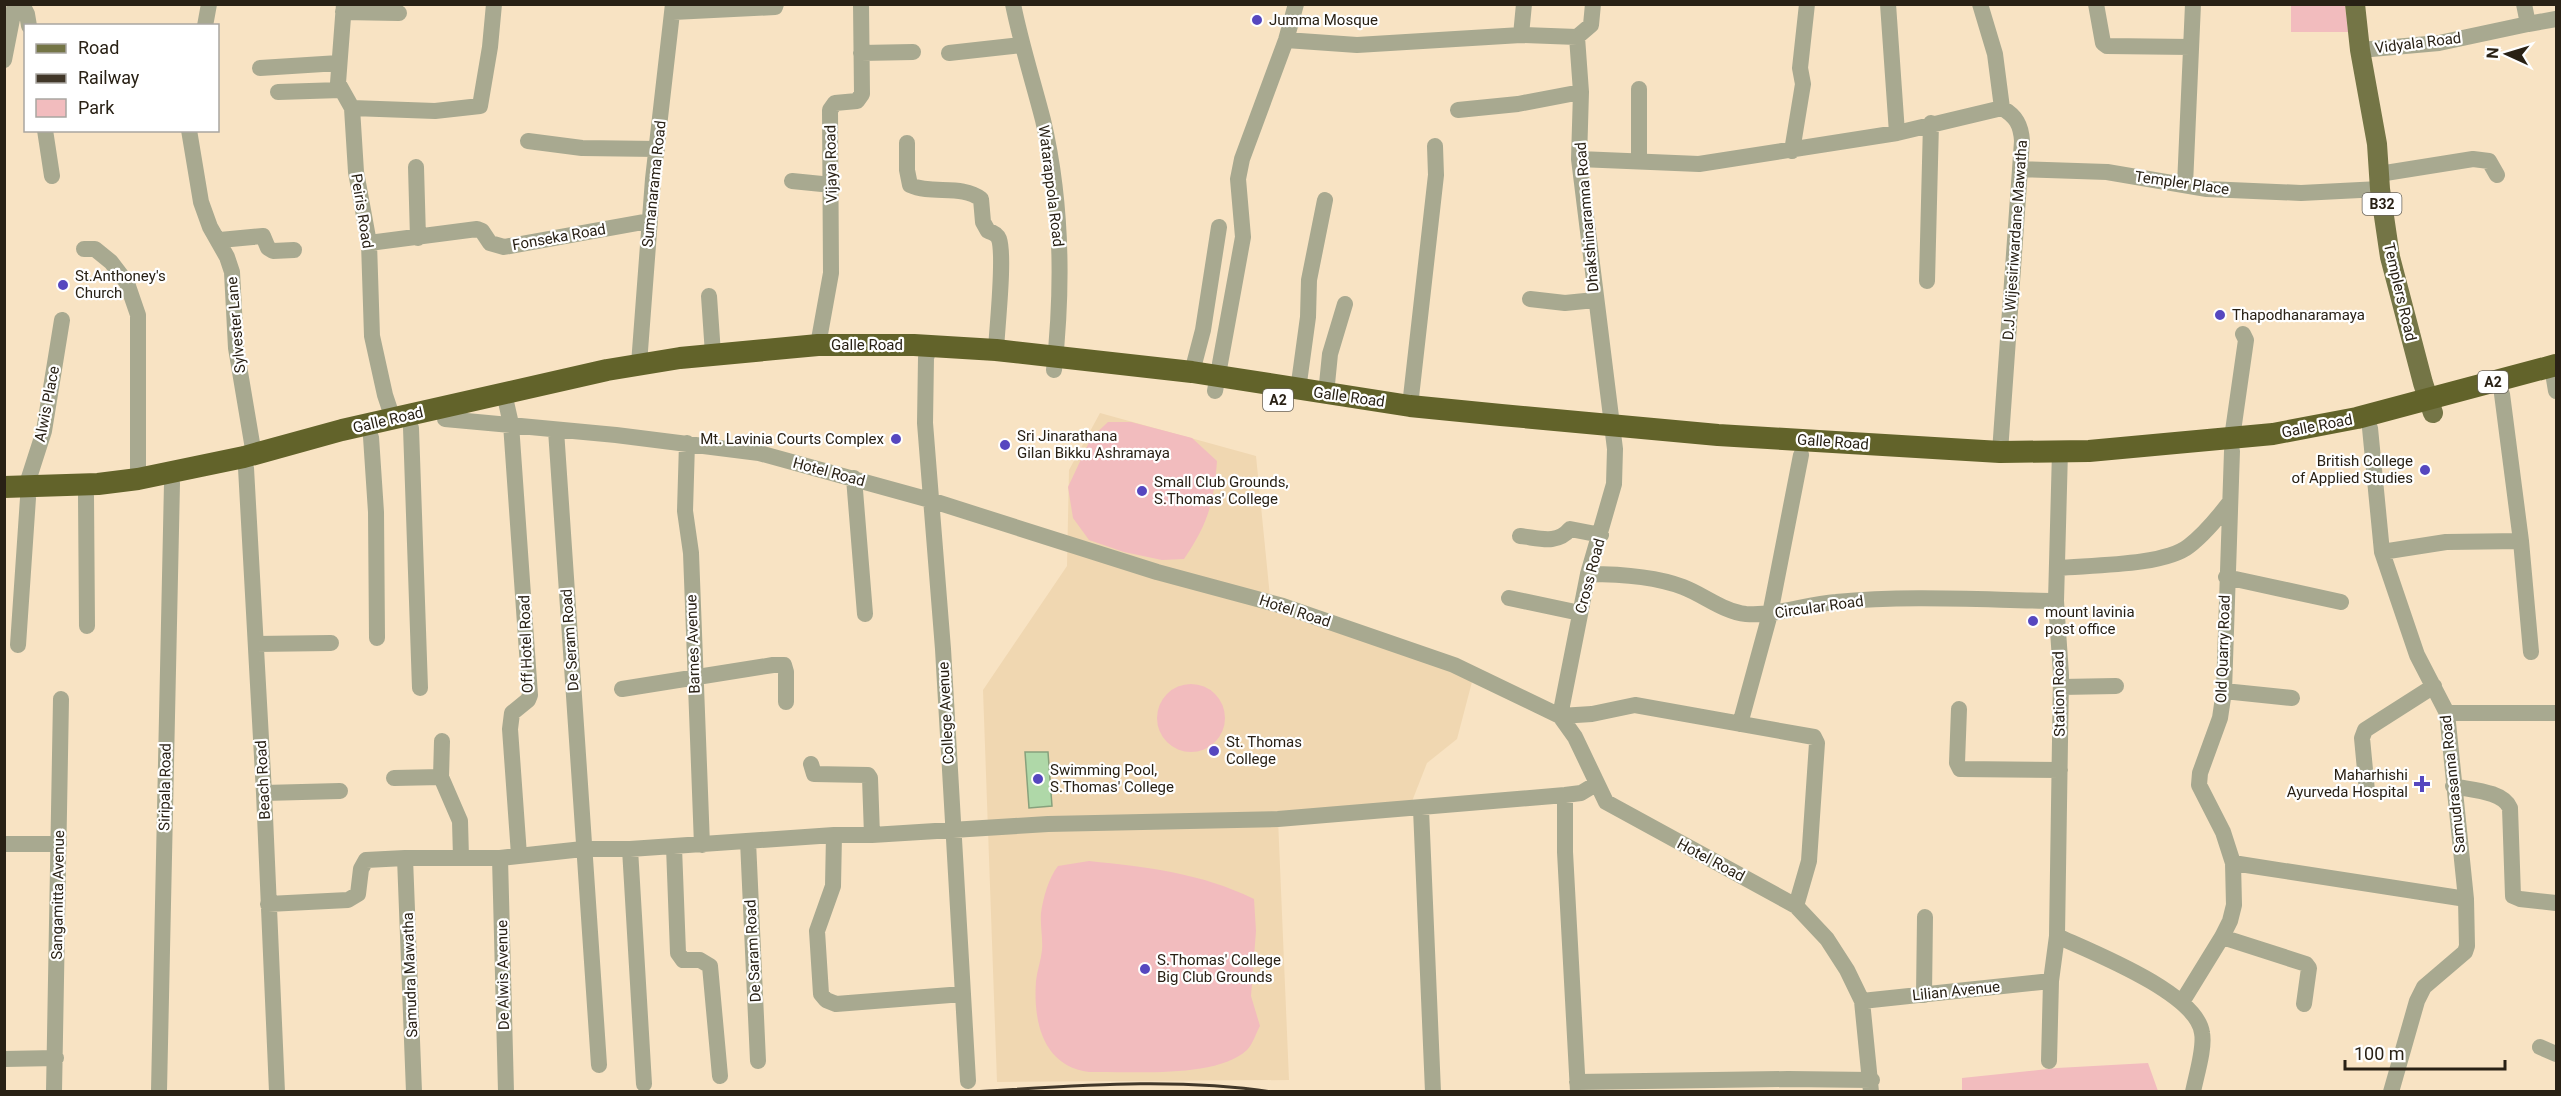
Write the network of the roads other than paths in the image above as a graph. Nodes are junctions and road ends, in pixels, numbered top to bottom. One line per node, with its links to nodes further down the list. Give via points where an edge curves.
1 (15, 4): 34 (street)
2 (22, 4): 22 (street)
3 (209, 4): 23 (street)
4 (494, 4): 41 (street, via 480,106 435,111)
5 (776, 4): 19 (street)
6 (861, 4): 32 (street, Vijaya Road)
7 (1013, 4): 28 (street, Watarappola Road)
8 (1296, 4): 27 (street)
9 (1524, 4): 25 (street)
10 (1593, 4): 26 (street, via 1592,25)
11 (1806, 4): 52 (street, via 1800,68 1803,84)
12 (1888, 4): 47 (street)
13 (1980, 4): 42 (street, via 1995,54)
14 (2096, 4): 29 (street, via 2103,43 2107,46)
15 (2193, 4): 29 (street)
16 (2355, 4): 30 (main road, Templers Road / B32)
17 (2524, 4): 24 (street)
18 (344, 8): 20 (street); 35 (street, Peiris Road)
19 (673, 8): 51 (street, Sumanarama Road)
20 (399, 13)
21 (2556, 19): 24 (street, Vidyala Road)
22 (30, 24)
23 (205, 24)
24 (2528, 24): 30 (street, Vidyala Road, via 2439,43)
25 (1521, 34): 26 (street); 27 (street, via 1357,45)
26 (1578, 37): 40 (street, Dhakshinaramna Road)
27 (1286, 40): 86 (street, via 1242,159 1238,179 1244,237)
28 (1021, 45): 33 (street); 82 (street, Watarappola Road, via 1043,120 1053,182 1060,252)
29 (2191, 47): 62 (street)
30 (2360, 50): 60 (main road, Templers Road / B32, via 2370,96)
31 (913, 52): 32 (street)
32 (861, 53): 61 (street, Vijaya Road, via 862,94 857,101 835,103 830,110)
33 (949, 53)
34 (4, 60)
35 (339, 63): 36 (street); 38 (street, Peiris Road)
36 (260, 68)
37 (1640, 89): 54 (street)
38 (341, 90): 39 (street); 41 (street, Peiris Road)
39 (278, 92)
40 (1581, 92): 43 (street); 53 (street, Dhakshinaramna Road)
41 (352, 108): 68 (street, Peiris Road, via 356,172)
42 (2002, 108): 44 (street); 56 (street, D.J. Wijesiriwardane Mawatha, via 2017,119 2022,130)
43 (1458, 110)
44 (1931, 123): 47 (street); 71 (street)
45 (45, 132): 58 (street)
46 (189, 132): 67 (street, Sylvester Lane, via 201,202 210,227)
47 (1897, 133): 52 (street)
48 (528, 141): 51 (street, via 582,148)
49 (907, 143): 79 (street, via 910,185 939,191 971,191 981,199 988,231 999,239)
50 (1435, 146): 90 (street, via 1436,175)
51 (657, 148): 64 (street, Sumanarama Road)
52 (1792, 151): 54 (street, via 1699,164)
53 (1579, 159): 54 (street); 74 (street, Dhakshinaramna Road)
54 (1639, 161)
55 (416, 167): 66 (street)
56 (2020, 169): 62 (street, Templer Place, via 2107,172); 100 (street, D.J. Wijesiriwardane Mawatha)
57 (2497, 175): 60 (street, Templer Place, via 2489,161 2473,159)
58 (52, 176)
59 (792, 181): 61 (street)
60 (2379, 182): 62 (street, Templer Place, via 2301,193); 91 (main road, Templers Road / B32, via 2390,257)
61 (832, 185): 78 (street, Vijaya Road, via 831,273)
62 (2186, 185)
63 (1325, 200): 87 (street, via 1309,280)
64 (649, 220): 66 (street, Fonseka Road, via 504,247 490,243 477,229); 83 (street, Sumanarama Road)
65 (1219, 227): 84 (street, via 1203,330)
66 (418, 238): 68 (street, Fonseka Road)
67 (220, 240): 70 (street, via 262,236 273,251); 103 (street, Sylvester Lane, via 232,272 236,348)
68 (369, 243): 93 (street, Peiris Road, via 372,336)
69 (84, 249): 105 (street, via 95,249 111,262 127,283 138,315)
70 (294, 250)
71 (1927, 280)
72 (710, 296): 81 (street)
73 (1530, 299): 74 (street, via 1565,303)
74 (1595, 300): 95 (street, Dhakshinaramna Road)
75 (1345, 304): 88 (street, via 1330,354)
76 (62, 320): 107 (street, Alwis Place, via 44,431)
77 (2243, 334): 99 (street, Old Quarry Road, via 2246,340)
78 (818, 345): 80 (highway, Galle Road / A2); 81 (highway, Galle Road / A2)
79 (996, 350): 80 (highway, Galle Road / A2); 82 (highway, Galle Road / A2)
80 (928, 352): 82 (highway, Galle Road / A2); 92 (highway, Galle Road / A2, via 789,359 678,370); 110 (street, College Avenue, via 925,423)
81 (713, 354): 83 (highway, Galle Road / A2)
82 (1055, 363): 84 (highway, Galle Road / A2); 86 (highway, Galle Road / A2)
83 (639, 364): 92 (highway, Galle Road / A2)
84 (1192, 372): 86 (highway, Galle Road / A2)
85 (2556, 378): 89 (highway, Galle Road / A2); 91 (highway, Galle Road / A2)
86 (1216, 384): 87 (highway, Galle Road / A2); 95 (highway, Galle Road / A2, via 1514,430)
87 (1298, 390): 88 (highway, Galle Road / A2)
88 (1326, 394): 90 (highway, Galle Road / A2)
89 (2502, 394): 91 (highway, Galle Road / A2); 114 (street)
90 (1410, 405): 95 (highway, Galle Road / A2)
91 (2431, 407): 94 (highway, Galle Road / A2); 99 (highway, Galle Road / A2, via 2273,434)
92 (508, 408): 93 (highway, Galle Road / A2); 93 (highway, Galle Road / A2); 96 (street, Hotel Road); 168 (street, Off Hotel Road, via 530,695 512,713 510,729)
93 (402, 423): 97 (highway, Galle Road / A2); 103 (highway, Galle Road / A2); 135 (street, Peiris Road)
94 (2370, 428): 99 (highway, Galle Road / A2, via 2296,442); 115 (street, Samudrasanna Road)
95 (1611, 429): 100 (highway, Galle Road / A2); 102 (highway, Galle Road / A2, via 1956,461); 112 (street, Cross Road, via 1614,484)
96 (556, 430): 98 (street, Hotel Road); 166 (street, De Seram Road)
97 (371, 437): 103 (highway, Galle Road / A2); 126 (street)
98 (687, 443): 104 (street, Hotel Road, via 759,453); 131 (street, Barnes Avenue, via 685,511 691,553)
99 (2232, 445): 102 (highway, Galle Road / A2); 111 (street, Old Quarry Road)
100 (2000, 452): 102 (highway, Galle Road / A2)
101 (1801, 455): 124 (street)
102 (2060, 458): 116 (street, Station Road)
103 (250, 461): 105 (highway, Galle Road / A2); 106 (highway, Galle Road / A2); 127 (street, Beach Road)
104 (854, 478): 110 (street, Hotel Road); 123 (street)
105 (138, 479): 107 (highway, Galle Road / A2)
106 (172, 483): 108 (highway, Galle Road / A2, via 142,491); 198 (street, Siripala Road)
107 (20, 491): 108 (highway, Galle Road / A2); 109 (highway, Galle Road / A2); 129 (street, Alwis Place)
108 (86, 496): 125 (street)
109 (4, 499)
110 (930, 500): 144 (street, Hotel Road, via 1157,572 1283,606 1454,665); 158 (street, College Avenue)
111 (2230, 502): 116 (street, via 2189,547 2170,555); 118 (street, Old Quarry Road)
112 (1601, 535): 113 (street, via 1570,529 1556,540); 117 (street, Cross Road)
113 (1520, 536)
114 (2520, 542): 115 (street, via 2446,542); 130 (street)
115 (2382, 552): 133 (street, Samudrasanna Road, via 2417,655)
116 (2058, 568): 120 (street, Station Road)
117 (1588, 574): 122 (street, Cross Road); 124 (street, Circular Road, via 1661,581 1681,586 1729,610)
118 (2226, 577): 121 (street); 137 (street, Old Quarry Road)
119 (1509, 598): 122 (street)
120 (2056, 601): 124 (street, Circular Road, via 1883,599 1834,602); 134 (street, Station Road)
121 (2341, 602)
122 (1580, 613): 144 (street, Cross Road)
123 (865, 614)
124 (1770, 614): 145 (street)
125 (87, 626)
126 (377, 638)
127 (256, 644): 128 (street); 155 (street, Beach Road)
128 (331, 644)
129 (18, 645)
130 (2531, 652)
131 (694, 679): 136 (street); 140 (street, via 784,665); 164 (street, Barnes Avenue)
132 (2116, 686): 134 (street)
133 (2434, 686): 142 (street, Samudrasanna Road); 154 (street, via 2365,730 2362,738)
134 (2061, 687): 148 (street, Station Road)
135 (420, 688)
136 (622, 689)
137 (2224, 691): 138 (street); 172 (street, Old Quarry Road, via 2220,718 2199,785 2223,832)
138 (2292, 698)
139 (61, 699): 163 (street, Sangamitta Avenue)
140 (786, 702)
141 (1959, 709): 148 (street, via 1960,769)
142 (2447, 713): 143 (street); 152 (street, Samudrasanna Road)
143 (2556, 713)
144 (1560, 716): 145 (street, via 1635,705); 151 (street, Hotel Road, via 1575,737)
145 (1740, 724): 176 (street, via 1814,737 1817,744 1809,861)
146 (442, 741): 149 (street)
147 (811, 764): 160 (street, via 814,774 822,776 868,775)
148 (2060, 770): 178 (street, Station Road)
149 (441, 777): 150 (street); 170 (street, via 460,821)
150 (394, 778)
151 (1596, 784): 156 (street, via 1581,794); 176 (street, Hotel Road, via 1613,807)
152 (2453, 786): 173 (street, Samudrasanna Road); 174 (street, via 2507,801 2513,896)
153 (340, 791): 155 (street)
154 (2367, 791)
155 (264, 793): 175 (street, Beach Road)
156 (1565, 795): 157 (street); 197 (street)
157 (1420, 808): 158 (street, via 1278,819); 203 (street)
158 (953, 830): 160 (street); 181 (street, College Avenue)
159 (834, 835): 160 (street); 161 (street); 181 (street, via 833,886 817,931 821,994 836,1004)
160 (872, 835)
161 (748, 841): 164 (street); 190 (street, De Saram Road)
162 (4, 844): 163 (street)
163 (59, 844): 188 (street, Sangamitta Avenue)
164 (702, 845): 165 (street)
165 (674, 847): 167 (street); 193 (street, via 678,953 683,960 700,960 710,966)
166 (583, 849): 167 (street); 168 (street); 192 (street, De Seram Road)
167 (630, 849): 195 (street)
168 (519, 855): 171 (street)
169 (405, 858): 170 (street); 175 (street, via 366,861 358,894 348,900); 201 (street, Samudra Mawatha)
170 (461, 858): 171 (street)
171 (501, 858): 202 (street, De Alwis Avenue)
172 (2233, 863): 173 (street); 179 (street, Old Quarry Road, via 2235,905)
173 (2466, 899): 205 (street, Samudrasanna Road, via 2468,946 2424,987 2416,1001)
174 (2556, 903)
175 (268, 904): 200 (street, Beach Road)
176 (1796, 906): 183 (street, Hotel Road, via 1827,939)
177 (1924, 917): 182 (street)
178 (2057, 936): 180 (street, Station Road); 184 (street, via 2157,984)
179 (2222, 937): 184 (street, Old Quarry Road); 185 (street, via 2306,964 2309,968)
180 (2050, 981): 182 (street, Lilian Avenue); 191 (street, Station Road)
181 (963, 994): 194 (street, College Avenue)
182 (1924, 995): 183 (street, Lilian Avenue)
183 (1862, 1001): 196 (street, Hotel Road)
184 (2182, 1002): 204 (street, via 2199,1021 2203,1035)
185 (2304, 1004)
186 (2540, 1047): 187 (street)
187 (2556, 1054)
188 (56, 1058): 189 (street); 199 (street, Sangamitta Avenue)
189 (4, 1059)
190 (758, 1061)
191 (2049, 1061)
192 (599, 1065)
193 (720, 1076)
194 (968, 1082)
195 (644, 1084)
196 (1871, 1086): 197 (street, via 1788,1078)
197 (1578, 1087)
198 (159, 1091)
199 (54, 1092)
200 (277, 1092)
201 (414, 1092)
202 (506, 1092)
203 (1433, 1092)
204 (2193, 1092)
205 (2391, 1092)

